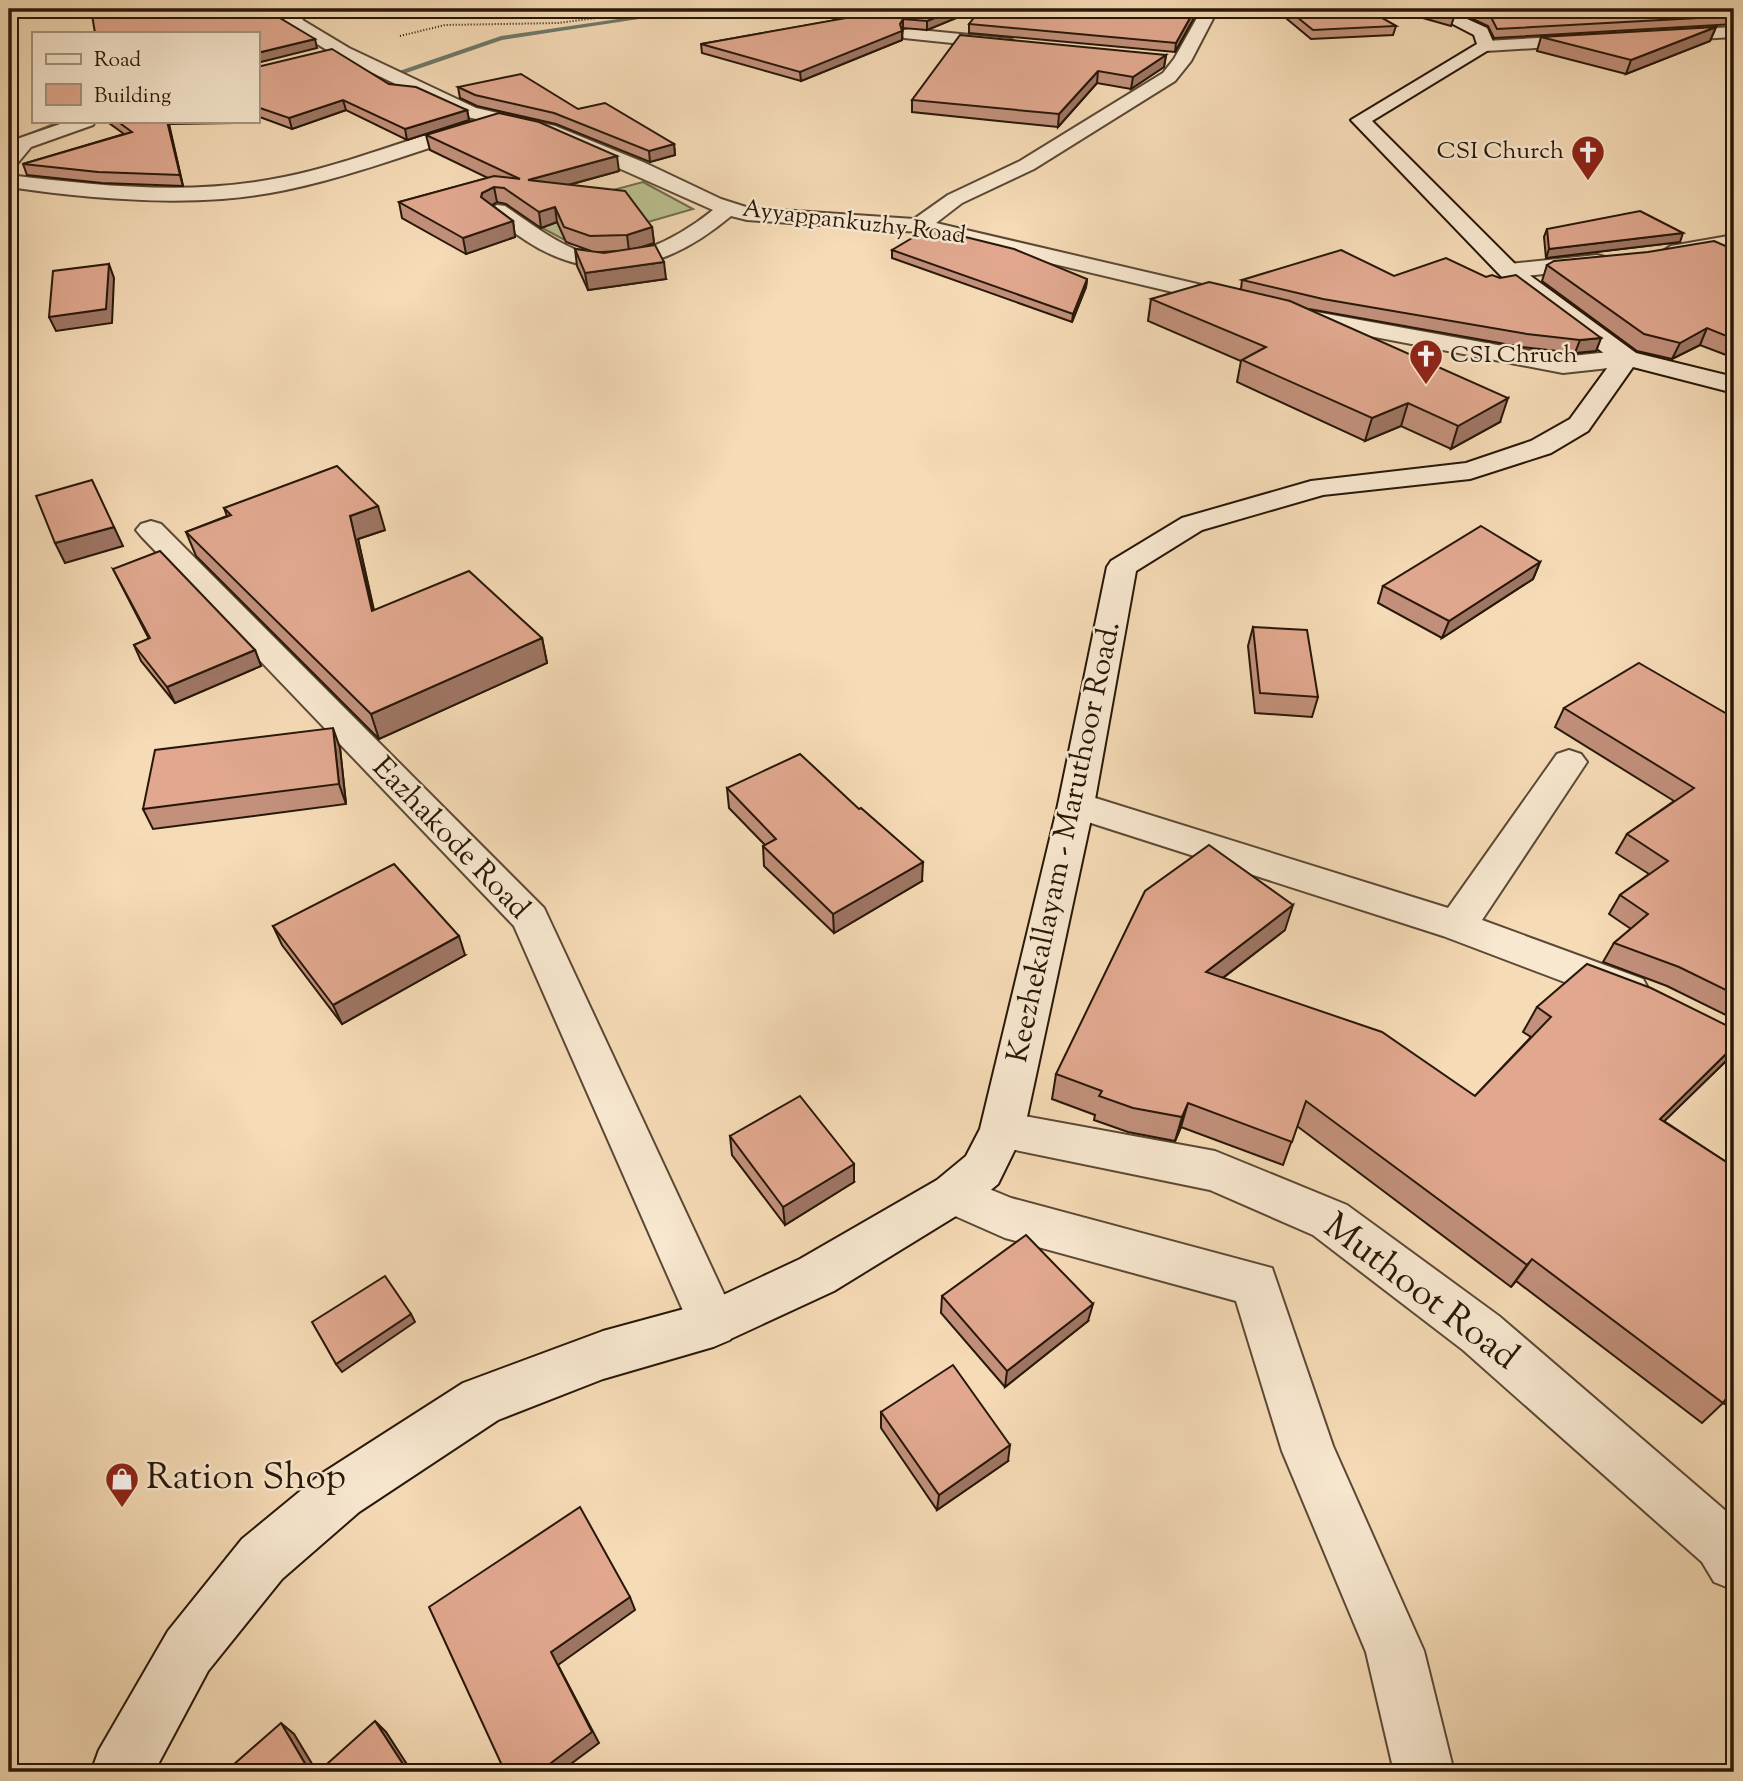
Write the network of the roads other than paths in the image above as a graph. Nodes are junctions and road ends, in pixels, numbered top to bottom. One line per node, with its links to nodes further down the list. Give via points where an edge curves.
1 (283, 9): 10 (street, Ayyappankuzhy Road, via 298,25)
2 (1210, 9): 13 (street)
3 (1432, 9): 9 (street, via 1481,32)
4 (1734, 32): 6 (street)
5 (910, 34): 8 (street)
6 (1651, 36)
7 (1610, 39): 9 (street)
8 (1033, 46)
9 (1486, 46): 24 (street, via 1360,120)
10 (342, 51): 11 (street); 14 (street, Ayyappankuzhy Road, via 470,112)
11 (316, 56)
12 (1155, 58): 13 (street)
13 (1182, 61): 20 (street, via 1169,78 1124,107 1027,165 955,200)
14 (500, 119): 17 (street, via 288,183 222,193 102,193); 18 (street, Ayyappankuzhy Road, via 548,130)
15 (83, 122): 16 (street, via 24,143)
16 (9, 161)
17 (9, 181)
18 (729, 208): 19 (street, via 705,229 676,244 621,260 597,261 576,258); 20 (street, Ayyappankuzhy Road, via 747,214)
19 (497, 211)
20 (919, 226): 25 (street, Ayyappankuzhy Road, via 1266,308 1563,365)
21 (1734, 242): 22 (street)
22 (1654, 256)
23 (1615, 261): 24 (street)
24 (1509, 271): 25 (street)
25 (1627, 358): 26 (street); 29 (street, Keezhekallayam - Maruthoor Road., via 1579,425 1541,447 1470,471 1321,487 1192,524 1122,567)
26 (1734, 385)
27 (151, 530): 34 (street, Eazhakode Road, via 530,918)
28 (1569, 762): 30 (street)
29 (1076, 806): 30 (street); 32 (street, Keezhekallayam - Maruthoor Road.)
30 (1457, 926): 31 (street)
31 (1663, 1005)
32 (1002, 1131): 33 (street, Keezhekallayam - Maruthoor Road., via 982,1170); 35 (street, Muthoot Road, via 1214,1171 1330,1220 1481,1333 1721,1543)
33 (953, 1194): 34 (street, Keezhekallayam - Maruthoor Road., via 817,1275); 37 (street, via 1004,1217 1255,1284 1308,1451 1395,1651)
34 (713, 1324): 36 (street, Keezhekallayam - Maruthoor Road., via 603,1355 481,1401 340,1493 262,1559 188,1651)
35 (1734, 1562)
36 (121, 1772)
37 (1424, 1772)

